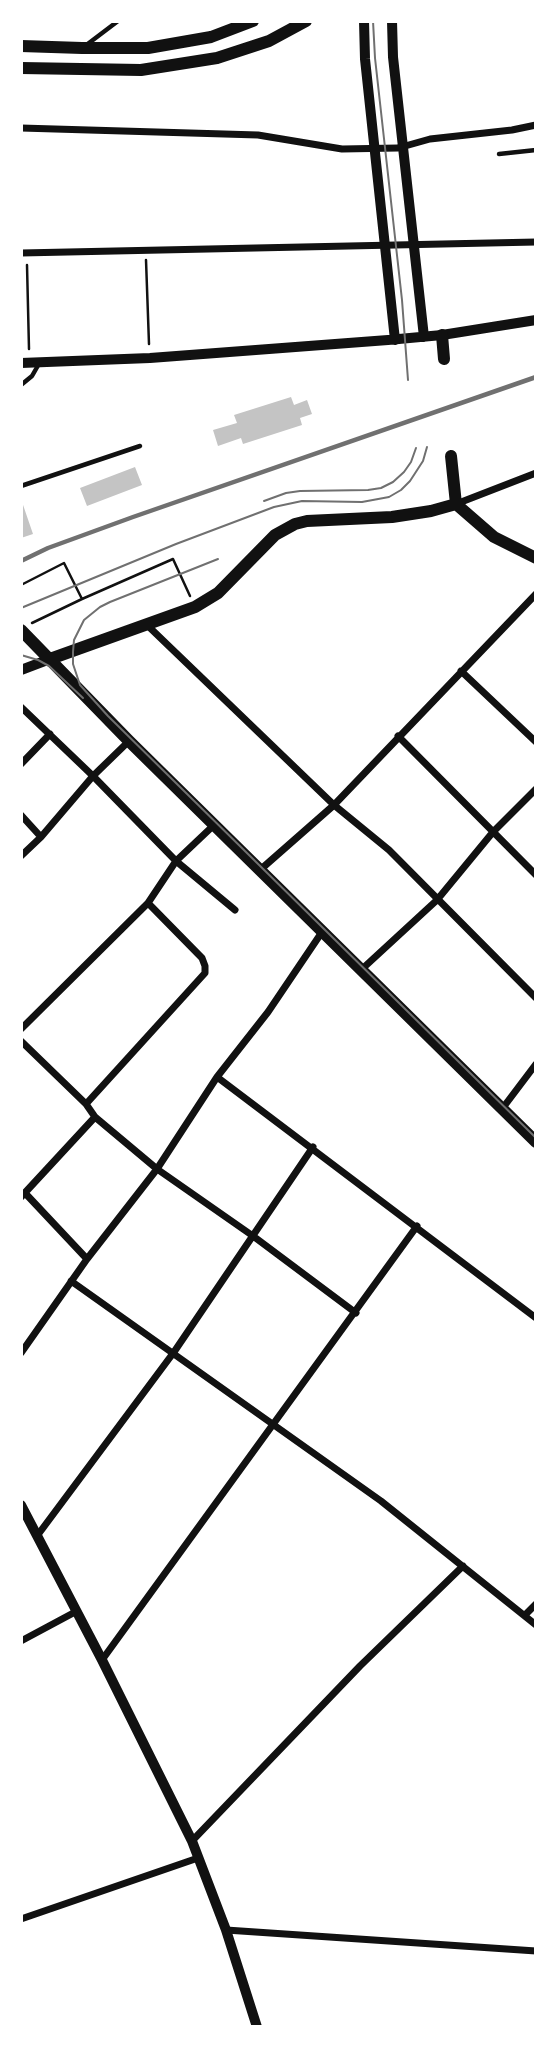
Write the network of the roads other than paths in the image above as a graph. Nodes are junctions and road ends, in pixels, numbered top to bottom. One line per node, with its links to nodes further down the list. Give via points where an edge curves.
1 (118, 21): 7 (lane)
2 (253, 21): 7 (main road, via 211,37 148,48)
3 (306, 21): 8 (main road, via 269,41 217,58 141,70)
4 (364, 21): 18 (main road)
5 (392, 21): 17 (main road)
6 (21, 46): 7 (main road)
7 (82, 48)
8 (21, 68)
9 (536, 125): 10 (street, via 430,139 398,148 342,149 258,135)
10 (21, 128)
11 (536, 149): 12 (lane)
12 (499, 154)
13 (536, 242): 14 (street)
14 (24, 253)
15 (536, 320): 16 (main road)
16 (442, 335): 17 (main road); 19 (main road)
17 (424, 337): 18 (main road)
18 (395, 340): 20 (main road)
19 (444, 359)
20 (30, 363): 21 (lane, via 32,376)
21 (21, 385)
22 (141, 446): 25 (lane)
23 (451, 456): 26 (main road)
24 (536, 473): 26 (street)
25 (21, 486)
26 (456, 504): 27 (main road, via 495,537); 29 (main road, via 392,517 295,523 275,535 218,593)
27 (536, 558)
28 (536, 594): 33 (street)
29 (147, 625): 31 (main road); 42 (street)
30 (21, 630): 31 (main road)
31 (50, 659): 32 (main road); 37 (main road)
32 (21, 670)
33 (461, 671): 36 (street); 38 (street)
34 (21, 707): 35 (street)
35 (50, 734): 39 (street); 40 (street)
36 (398, 736): 42 (street); 45 (street)
37 (129, 741): 40 (street); 44 (main road)
38 (536, 742)
39 (21, 764)
40 (93, 776): 46 (street); 48 (street)
41 (536, 789): 45 (street)
42 (334, 805): 49 (street); 51 (street, via 389,850)
43 (21, 815): 46 (street)
44 (214, 825): 48 (street); 49 (main road)
45 (493, 832): 50 (street); 51 (street)
46 (41, 837): 47 (street)
47 (21, 856)
48 (176, 862): 52 (street); 53 (street)
49 (260, 870): 54 (main road)
50 (536, 875)
51 (437, 900): 55 (street); 56 (street)
52 (148, 903): 57 (street); 61 (street, via 202,958 205,972)
53 (235, 910)
54 (322, 932): 55 (main road); 60 (street)
55 (361, 970): 62 (main road)
56 (536, 998)
57 (21, 1029)
58 (21, 1041): 61 (street)
59 (536, 1064): 62 (street)
60 (217, 1077): 65 (street); 66 (street)
61 (86, 1104): 63 (street)
62 (502, 1109): 64 (main road)
63 (94, 1116): 66 (street); 67 (street)
64 (536, 1142)
65 (313, 1147): 68 (street); 69 (street)
66 (157, 1169): 69 (street); 70 (street)
67 (23, 1195): 70 (street)
68 (417, 1226): 72 (street); 73 (street)
69 (253, 1236): 72 (street); 74 (street)
70 (87, 1259): 71 (street)
71 (71, 1281): 74 (street); 75 (street)
72 (356, 1313): 76 (street)
73 (536, 1318)
74 (174, 1352): 76 (street); 78 (street)
75 (21, 1353)
76 (273, 1424): 79 (street); 85 (street)
77 (21, 1505): 78 (main road)
78 (37, 1536): 81 (main road)
79 (463, 1566): 82 (street); 86 (street)
80 (536, 1604): 82 (street)
81 (77, 1611): 84 (street); 85 (main road)
82 (525, 1615): 83 (street)
83 (536, 1625)
84 (21, 1641)
85 (102, 1660): 86 (main road)
86 (192, 1841): 87 (main road)
87 (198, 1858): 88 (street); 89 (main road)
88 (21, 1919)
89 (226, 1930): 90 (street); 91 (main road)
90 (536, 1951)
91 (257, 2027)

